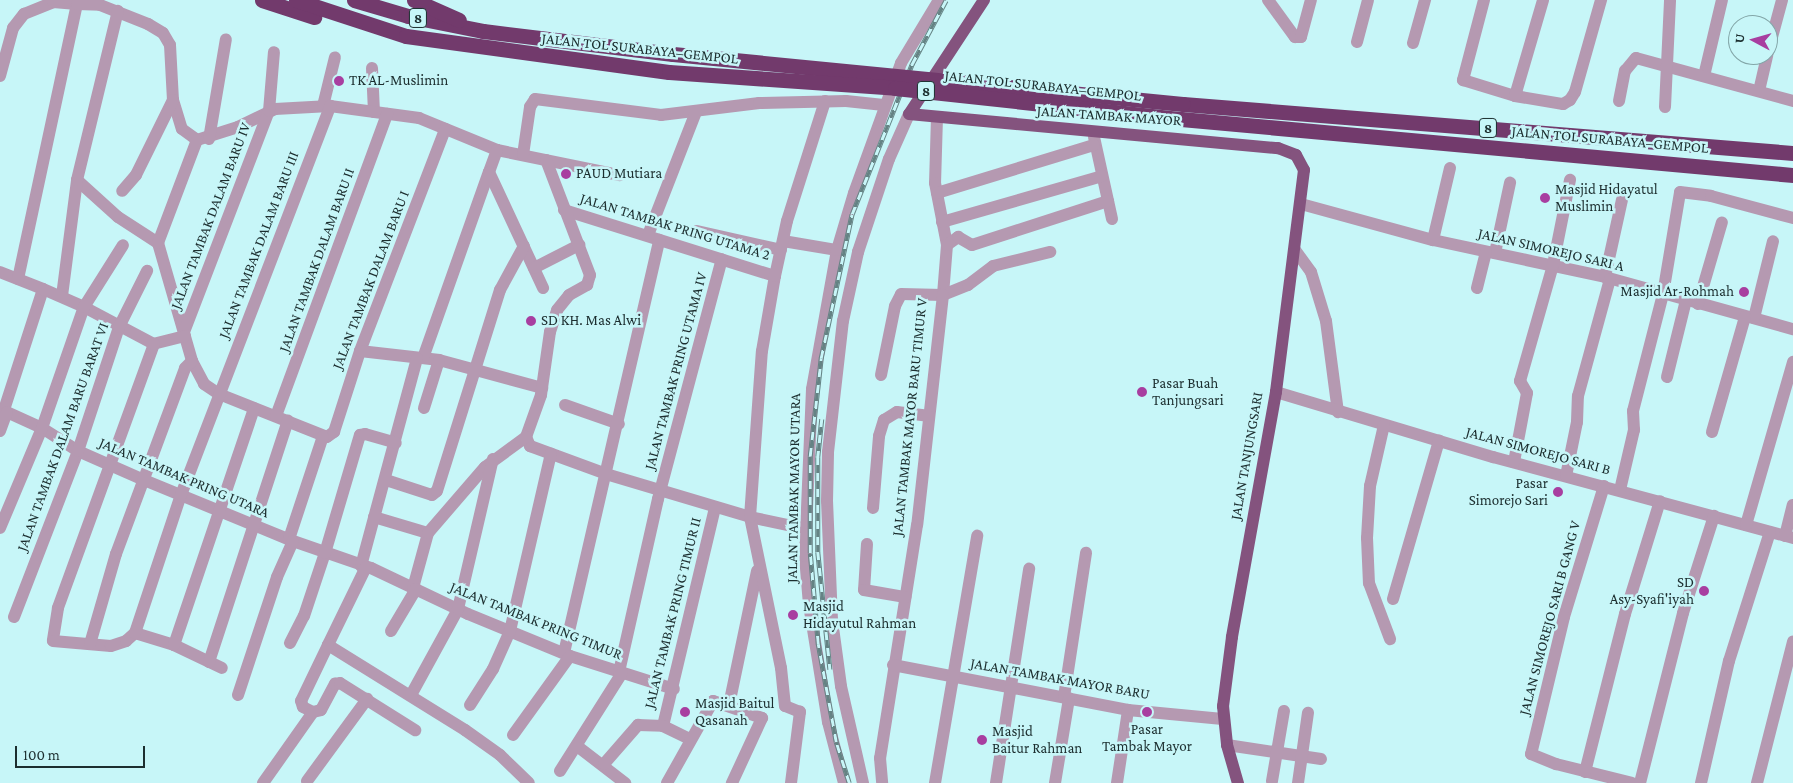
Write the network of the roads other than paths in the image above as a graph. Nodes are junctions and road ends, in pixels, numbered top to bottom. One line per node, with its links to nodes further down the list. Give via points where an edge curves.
1 (262, 0): 21 (highway, via 348,26)
2 (296, 0): 21 (highway, JALAN TOL SURABAYA–GEMPOL / 8)
3 (354, 0): 20 (highway, JALAN TOL SURABAYA–GEMPOL / 8, via 408,16)
4 (414, 0): 20 (highway)
5 (939, 0): 38 (street, JALAN TAMBAK MAYOR UTARA, via 901,64)
6 (984, 0): 46 (main road)
7 (1268, 0): 8 (street, via 1293,36 1301,36)
8 (1311, 0)
9 (1368, 0): 23 (street)
10 (1425, 0): 24 (street)
11 (1484, 0): 33 (street, via 1463,80)
12 (1543, 0): 33 (street)
13 (1601, 0): 33 (street, via 1575,92 1563,104)
14 (1670, 0): 27 (street)
15 (1722, 0): 31 (street)
16 (1782, 0): 19 (street)
17 (77, 4): 18 (street); 30 (street, via 53,2 24,14 13,28); 95 (street)
18 (118, 11): 34 (street, via 156,28 167,37); 61 (street)
19 (1778, 15)
20 (483, 31): 44 (highway, JALAN TOL SURABAYA–GEMPOL / 8, bridge)
21 (406, 36): 44 (highway, JALAN TOL SURABAYA–GEMPOL / 8, bridge, via 669,72)
22 (226, 39): 49 (street)
23 (1356, 42)
24 (1413, 43)
25 (274, 52): 41 (street, JALAN TAMBAK DALAM BARU IV)
26 (335, 57): 39 (street, JALAN TAMBAK DALAM BARU III)
27 (1667, 64): 31 (street); 36 (street, via 1634,59 1625,71); 40 (street)
28 (1765, 65): 32 (street)
29 (372, 68): 42 (street)
30 (0, 76)
31 (1704, 76): 32 (street)
32 (1759, 91): 37 (street)
33 (1515, 96)
34 (173, 100): 49 (street, via 182,129); 64 (street, via 136,175)
35 (825, 101): 38 (street); 43 (street, via 759,103); 80 (street)
36 (1619, 101)
37 (1793, 101)
38 (884, 104): 84 (street, JALAN TAMBAK MAYOR UTARA)
39 (326, 106): 41 (street); 42 (street); 119 (street, JALAN TAMBAK DALAM BARU III)
40 (1665, 107)
41 (269, 111): 49 (street); 107 (street, JALAN TAMBAK DALAM BARU IV)
42 (374, 112): 45 (street)
43 (696, 112): 54 (street, via 641,115 535,99 530,107); 75 (street)
44 (1182, 112): 53 (highway, JALAN TOL SURABAYA–GEMPOL / 8); 59 (highway, JALAN TOL SURABAYA–GEMPOL / 8)
45 (387, 114): 48 (street, via 423,119); 126 (street, JALAN TAMBAK DALAM BARU II)
46 (909, 114): 47 (main road, JALAN TAMBAK MAYOR); 226 (street, via 889,159 858,252 842,329 828,452 831,612 841,686)
47 (937, 117): 50 (main road, JALAN TAMBAK MAYOR); 65 (street)
48 (445, 130): 52 (street); 109 (street, JALAN TAMBAK DALAM BARU I)
49 (203, 139): 78 (street)
50 (1094, 139): 51 (main road, JALAN TAMBAK MAYOR, via 1192,137); 60 (street); 65 (street)
51 (1278, 148): 68 (main road, JALAN TANJUNGSARI, via 1301,160 1305,179)
52 (497, 150): 54 (street); 57 (street)
53 (1793, 153)
54 (523, 155): 55 (street)
55 (546, 160): 58 (street); 69 (street)
56 (1450, 168): 76 (street)
57 (489, 172): 82 (street); 110 (street)
58 (619, 174)
59 (1793, 175)
60 (1102, 176): 67 (street); 72 (street)
61 (77, 180): 78 (street, via 118,217); 101 (street)
62 (1570, 180): 89 (street)
63 (1510, 183): 87 (street)
64 (122, 191)
65 (936, 193): 72 (street)
66 (1622, 200): 94 (street)
67 (1108, 201): 71 (street); 81 (street, via 972,246 958,236)
68 (1302, 204): 76 (street, JALAN SIMOREJO SARI A); 85 (main road, JALAN TANJUNGSARI)
69 (564, 210): 75 (street, JALAN TAMBAK PRING UTAMA 2); 83 (street)
70 (1793, 218): 100 (street, via 1711,196 1680,192)
71 (1112, 219)
72 (942, 222): 81 (street)
73 (1722, 222): 102 (street)
74 (697, 231): 80 (street)
75 (653, 238): 88 (street, JALAN TAMBAK PRING UTAMA 2); 127 (street)
76 (1433, 240): 87 (street, JALAN SIMOREJO SARI A)
77 (1773, 241): 104 (street)
78 (158, 243): 107 (street)
79 (123, 245): 103 (street)
80 (782, 245): 84 (street); 93 (street)
81 (947, 245): 99 (street)
82 (524, 246): 90 (street); 114 (street, via 500,290)
83 (579, 246): 90 (street); 117 (street, via 588,266 590,281 568,295 558,310 550,332)
84 (836, 250): 160 (street, JALAN TAMBAK MAYOR UTARA, via 812,389)
85 (1294, 250): 118 (main road, JALAN TANJUNGSARI); 124 (street, via 1311,272 1326,320)
86 (1050, 252): 99 (street, via 993,266 968,284)
87 (1490, 252): 89 (street, JALAN SIMOREJO SARI A); 97 (street)
88 (722, 259): 93 (street, JALAN TAMBAK PRING UTAMA 2); 147 (street, JALAN TAMBAK PRING UTAMA IV)
89 (1553, 265): 94 (street, JALAN SIMOREJO SARI A); 139 (street, via 1520,381 1527,393)
90 (534, 268): 96 (street)
91 (147, 270): 105 (street, JALAN TAMBAK DALAM BARU BARAT VI)
92 (0, 272): 95 (street)
93 (775, 276): 156 (street, via 762,351)
94 (1608, 278): 100 (street, JALAN SIMOREJO SARI A); 142 (street, via 1578,396 1577,422)
95 (18, 279): 98 (street)
96 (543, 288)
97 (1478, 288)
98 (43, 289): 101 (street); 123 (street)
99 (943, 294): 115 (street, JALAN TAMBAK MAYOR BARU TIMUR V, via 900,294); 125 (street, JALAN TAMBAK MAYOR BARU TIMUR V)
100 (1663, 294): 102 (street, JALAN SIMOREJO SARI A); 146 (street, via 1632,411 1634,430)
101 (62, 296): 103 (street)
102 (1692, 302): 104 (street, JALAN SIMOREJO SARI A); 116 (street)
103 (84, 307): 105 (street); 129 (street)
104 (1749, 318): 106 (street, JALAN SIMOREJO SARI A); 131 (street)
105 (119, 327): 108 (street); 136 (street, JALAN TAMBAK DALAM BARU BARAT VI)
106 (1793, 329)
107 (184, 334): 108 (street); 112 (street)
108 (154, 344): 140 (street)
109 (360, 351): 110 (street); 132 (street, JALAN TAMBAK DALAM BARU I, via 334,432)
110 (420, 358): 111 (street); 135 (street)
111 (439, 360): 114 (street); 122 (street)
112 (192, 361): 119 (street, via 199,379); 143 (street, via 185,368)
113 (1793, 362): 158 (street)
114 (476, 368): 117 (street); 144 (street, via 436,493 432,495)
115 (881, 375)
116 (1667, 377)
117 (542, 388): 133 (street)
118 (1276, 392): 124 (street, JALAN SIMOREJO SARI B); 204 (main road, JALAN TANJUNGSARI, via 1232,637)
119 (219, 394): 121 (street); 148 (street, JALAN TAMBAK DALAM BARU III)
120 (565, 405): 127 (street)
121 (254, 408): 126 (street); 153 (street)
122 (424, 408)
123 (4, 410): 129 (street, JALAN TAMBAK PRING UTARA); 130 (street)
124 (1338, 412): 128 (street, JALAN SIMOREJO SARI B)
125 (928, 416): 152 (street, via 897,412 884,420 879,436); 173 (street, JALAN TAMBAK MAYOR BARU TIMUR V, via 917,525)
126 (282, 418): 132 (street); 157 (street, JALAN TAMBAK DALAM BARU II)
127 (619, 424): 141 (street)
128 (1384, 425): 134 (street, JALAN SIMOREJO SARI B); 180 (street, via 1370,486 1367,538 1369,583)
129 (42, 428): 136 (street, JALAN TAMBAK PRING UTARA); 159 (street)
130 (0, 431)
131 (1712, 432)
132 (323, 436): 165 (street)
133 (526, 437): 137 (street, via 530,446); 138 (street)
134 (1439, 441): 139 (street, JALAN SIMOREJO SARI B); 174 (street)
135 (396, 443): 144 (street); 167 (street, via 360,435)
136 (78, 451): 140 (street, JALAN TAMBAK PRING UTARA); 176 (street, JALAN TAMBAK DALAM BARU BARAT VI)
137 (551, 454): 141 (street); 178 (street)
138 (493, 459): 162 (street); 175 (street)
139 (1514, 462): 142 (street, JALAN SIMOREJO SARI B)
140 (112, 466): 143 (street, JALAN TAMBAK PRING UTARA); 183 (street, via 92,511 58,608 53,641)
141 (606, 474): 147 (street); 186 (street)
142 (1566, 476): 145 (street, JALAN SIMOREJO SARI B)
143 (144, 480): 148 (street, JALAN TAMBAK PRING UTARA); 183 (street, via 116,554)
144 (386, 480): 155 (street)
145 (1604, 486): 146 (street, JALAN SIMOREJO SARI B); 216 (street, JALAN SIMOREJO SARI B GANG V, via 1564,617 1532,749 1535,757)
146 (1620, 490): 149 (street, JALAN SIMOREJO SARI B)
147 (661, 491): 151 (street); 190 (street, JALAN TAMBAK PRING UTAMA IV)
148 (181, 495): 153 (street, JALAN TAMBAK PRING UTARA); 179 (street, JALAN TAMBAK DALAM BARU III)
149 (1660, 501): 154 (street, JALAN SIMOREJO SARI B); 216 (street, via 1626,614)
150 (1793, 505): 164 (street)
151 (715, 507): 156 (street); 193 (street, JALAN TAMBAK PRING TIMUR II)
152 (873, 508)
153 (217, 509): 157 (street, JALAN TAMBAK PRING UTARA); 185 (street)
154 (1714, 516): 158 (street, JALAN SIMOREJO SARI B); 235 (street, via 1683,613)
155 (374, 517): 162 (street); 170 (street)
156 (750, 517): 160 (street); 169 (street)
157 (254, 524): 165 (street, JALAN TAMBAK PRING UTARA); 187 (street, JALAN TAMBAK DALAM BARU II)
158 (1746, 525): 161 (street, JALAN SIMOREJO SARI B)
159 (0, 528)
160 (806, 529): 225 (street, JALAN TAMBAK MAYOR UTARA, via 809,605 828,722)
161 (1770, 532): 164 (street, JALAN SIMOREJO SARI B); 236 (street, via 1729,662)
162 (428, 533): 172 (street)
163 (977, 536): 191 (street)
164 (1789, 537)
165 (291, 540): 167 (street, JALAN TAMBAK PRING UTARA); 194 (street)
166 (867, 544): 173 (street, via 864,590)
167 (325, 552): 170 (street, JALAN TAMBAK PRING UTARA); 182 (street, via 304,616)
168 (1086, 554): 196 (street)
169 (758, 566): 198 (street); 219 (street, via 776,641 785,706 800,710)
170 (364, 567): 172 (street, JALAN TAMBAK PRING TIMUR); 184 (street)
171 (1029, 569): 192 (street)
172 (414, 588): 175 (street, JALAN TAMBAK PRING TIMUR); 177 (street)
173 (905, 597): 188 (street, JALAN TAMBAK MAYOR BARU TIMUR V)
174 (1393, 599)
175 (458, 609): 178 (street, JALAN TAMBAK PRING TIMUR); 195 (street)
176 (14, 617)
177 (391, 630)
178 (510, 631): 186 (street, JALAN TAMBAK PRING TIMUR); 199 (street)
179 (135, 633): 183 (street, via 126,641 111,646); 185 (street)
180 (1390, 639)
181 (1793, 642): 237 (street)
182 (290, 643)
183 (90, 644)
184 (328, 644): 195 (street); 202 (street, via 301,701 303,707)
185 (174, 645): 187 (street)
186 (567, 654): 190 (street, JALAN TAMBAK PRING TIMUR); 207 (street)
187 (209, 662): 189 (street)
188 (893, 665): 191 (street, JALAN TAMBAK MAYOR BARU); 227 (street, JALAN TAMBAK MAYOR BARU TIMUR V, via 880,758)
189 (222, 668)
190 (621, 673): 193 (street, JALAN TAMBAK PRING TIMUR); 210 (street, JALAN TAMBAK PRING UTAMA IV)
191 (954, 677): 192 (street, JALAN TAMBAK MAYOR BARU); 228 (street)
192 (1010, 688): 196 (street, JALAN TAMBAK MAYOR BARU); 229 (street)
193 (674, 689): 205 (street, JALAN TAMBAK PRING TIMUR II)
194 (238, 695)
195 (411, 695): 221 (street, via 490,748)
196 (1066, 698): 200 (street, JALAN TAMBAK MAYOR BARU); 230 (street)
197 (367, 699): 202 (street, via 337,683 321,710); 206 (street); 217 (street)
198 (723, 704): 208 (street, via 710,702); 224 (street, via 760,715 761,721)
199 (470, 705)
200 (1128, 710): 204 (street, JALAN TAMBAK MAYOR BARU); 231 (street)
201 (1284, 711): 211 (street)
202 (313, 712): 220 (street)
203 (1308, 713): 212 (street)
204 (1223, 719): 209 (main road, JALAN TANJUNGSARI)
205 (663, 726): 208 (street, JALAN TAMBAK PRING TIMUR II); 214 (street, via 638,725)
206 (415, 730)
207 (513, 735)
208 (690, 740): 223 (street)
209 (1227, 745): 211 (street); 232 (main road, JALAN TANJUNGSARI)
210 (577, 746): 214 (street); 215 (street, JALAN TAMBAK PRING UTAMA IV)
211 (1276, 754): 212 (street); 218 (street)
212 (1302, 757): 213 (street); 233 (street)
213 (1321, 759)
214 (604, 764): 222 (street)
215 (560, 771)
216 (1585, 772): 234 (street)
217 (308, 781)
218 (1272, 781)
219 (792, 782)
220 (263, 783)
221 (529, 783)
222 (625, 783)
223 (667, 783)
224 (732, 783)
225 (844, 783)
226 (863, 783)
227 (882, 783)
228 (935, 783)
229 (996, 783)
230 (1054, 783)
231 (1117, 783)
232 (1238, 783)
233 (1298, 783)
234 (1632, 783)
235 (1640, 783)
236 (1701, 783)
237 (1758, 783)

